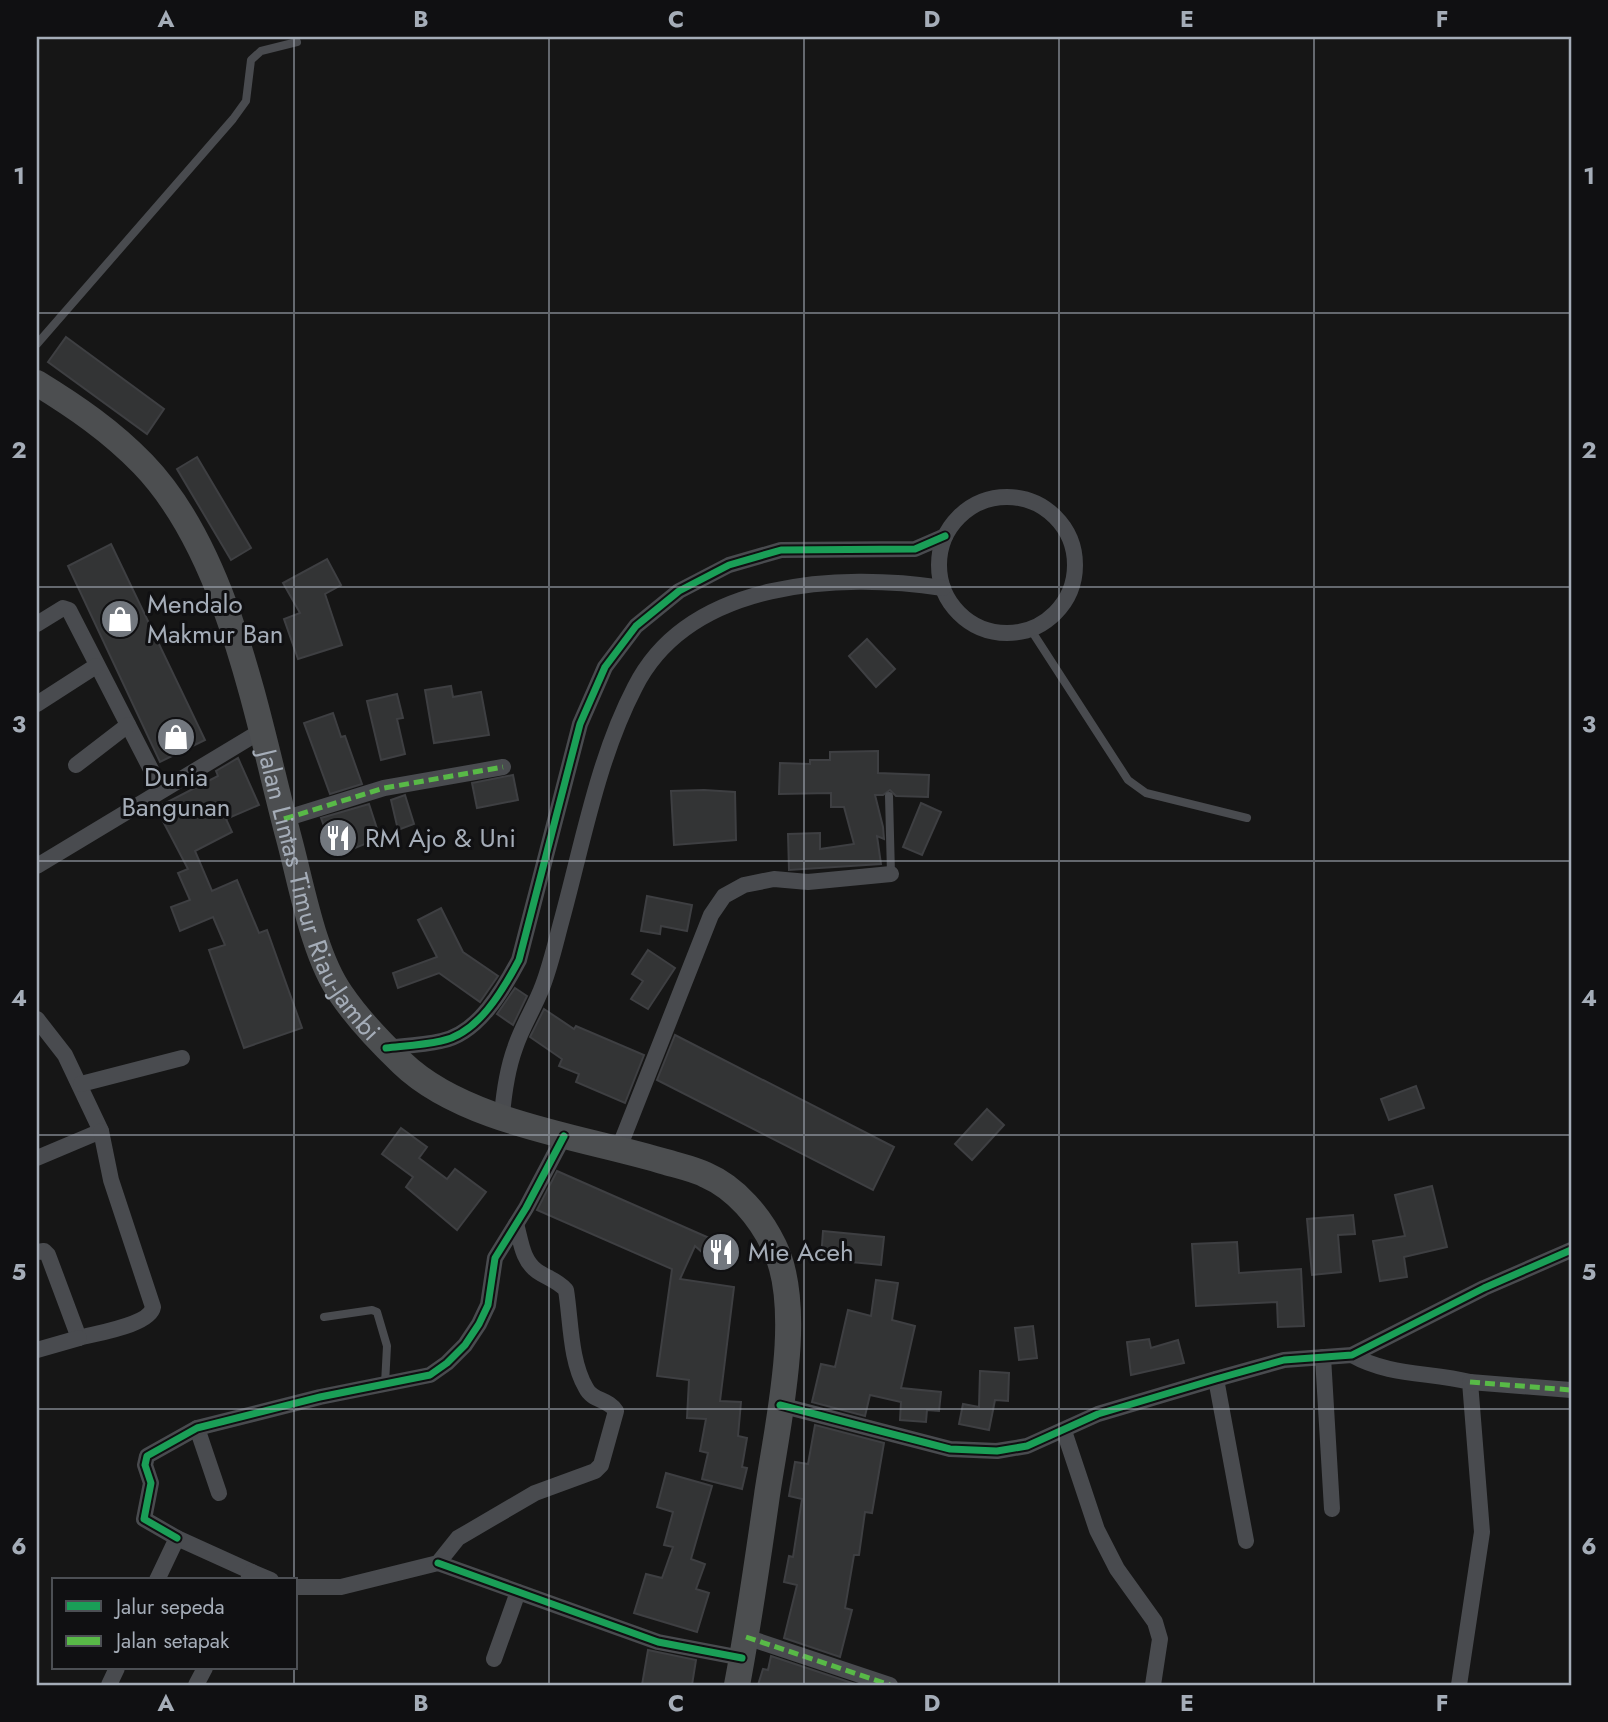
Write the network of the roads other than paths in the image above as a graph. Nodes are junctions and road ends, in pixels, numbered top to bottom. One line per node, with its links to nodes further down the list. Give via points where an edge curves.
1 (298, 42): 2 (lane, via 261,51 251,60 246,100 233,119)
2 (37, 344)
3 (37, 383): 11 (highway, Jalan Lintas Timur Riau-Jambi, via 92,416 146,466 192,529 228,615)
4 (945, 536): 5 (street, via 939,562); 7 (street, via 961,514 984,500 1010,496 1036,503 1058,519 1072,542 1076,569 1070,594 1054,616); 21 (street, via 915,549 781,550 729,565 679,591 636,626 606,667 580,724 519,960 500,995 465,1029 444,1041)
5 (943, 588): 7 (street, via 957,611 978,627 1004,634); 24 (street, via 911,583 786,587 742,597 699,620 661,650 636,684 613,735 543,985 515,1047)
6 (37, 624): 8 (street, via 66,608)
7 (1031, 630): 16 (lane, via 1128,780 1146,793)
8 (96, 666): 9 (street); 10 (street)
9 (37, 704)
10 (128, 725): 12 (street); 14 (street)
11 (261, 731): 14 (street); 17 (highway, Jalan Lintas Timur Riau-Jambi)
12 (76, 765)
13 (503, 767): 17 (street, via 384,788)
14 (161, 789): 18 (street)
15 (889, 796): 19 (lane)
16 (1247, 818)
17 (284, 819): 21 (highway, Jalan Lintas Timur Riau-Jambi, via 314,934 338,991)
18 (37, 866)
19 (891, 874): 27 (street, via 808,882 774,879 744,885 724,896 711,915)
20 (37, 1019): 23 (street)
21 (386, 1048): 24 (highway, Jalan Lintas Timur Riau-Jambi, via 419,1080 453,1100)
22 (182, 1058): 23 (street)
23 (81, 1084): 25 (street)
24 (502, 1115): 26 (highway, Jalan Lintas Timur Riau-Jambi)
25 (101, 1131): 28 (street); 33 (street, via 111,1180 153,1307 144,1320)
26 (564, 1136): 27 (highway, Jalan Lintas Timur Riau-Jambi); 29 (street)
27 (619, 1148): 41 (highway, Jalan Lintas Timur Riau-Jambi, via 708,1175 749,1206 776,1248 787,1287 789,1332)
28 (37, 1158)
29 (516, 1224): 39 (street, via 495,1258 488,1305 465,1345 430,1375); 48 (street, via 526,1261 566,1290 586,1390 616,1410 610,1438 595,1471 535,1493 458,1538)
30 (1571, 1250): 35 (street)
31 (37, 1252): 33 (street, via 44,1251 52,1262)
32 (324, 1317): 39 (lane, via 377,1312 387,1346)
33 (79, 1338): 34 (street)
34 (37, 1350)
35 (1352, 1355): 36 (street); 38 (street, via 1399,1373)
36 (1323, 1357): 37 (street, via 1284,1360); 45 (street)
37 (1216, 1380): 43 (street, via 1097,1414); 47 (street)
38 (1470, 1382): 40 (street); 58 (street, via 1482,1532)
39 (385, 1384): 42 (street)
40 (1571, 1390)
41 (780, 1405): 43 (street, via 950,1449 997,1451 1027,1446); 53 (highway, Jalan Lintas Timur Riau-Jambi)
42 (197, 1428): 44 (street); 46 (street, via 145,1460 151,1483 144,1519)
43 (1064, 1431): 57 (street, via 1097,1530 1117,1569 1155,1622 1160,1639)
44 (219, 1493)
45 (1332, 1509)
46 (177, 1538): 49 (street); 50 (street)
47 (1246, 1541)
48 (438, 1563): 51 (street, via 341,1587); 52 (street)
49 (250, 1576)
50 (158, 1578)
51 (298, 1587)
52 (518, 1592): 53 (street, via 658,1642); 54 (street)
53 (744, 1647): 55 (highway, Jalan Lintas Timur Riau-Jambi); 56 (street)
54 (494, 1659)
55 (737, 1685)
56 (890, 1685)
57 (1153, 1685)
58 (1459, 1685)

